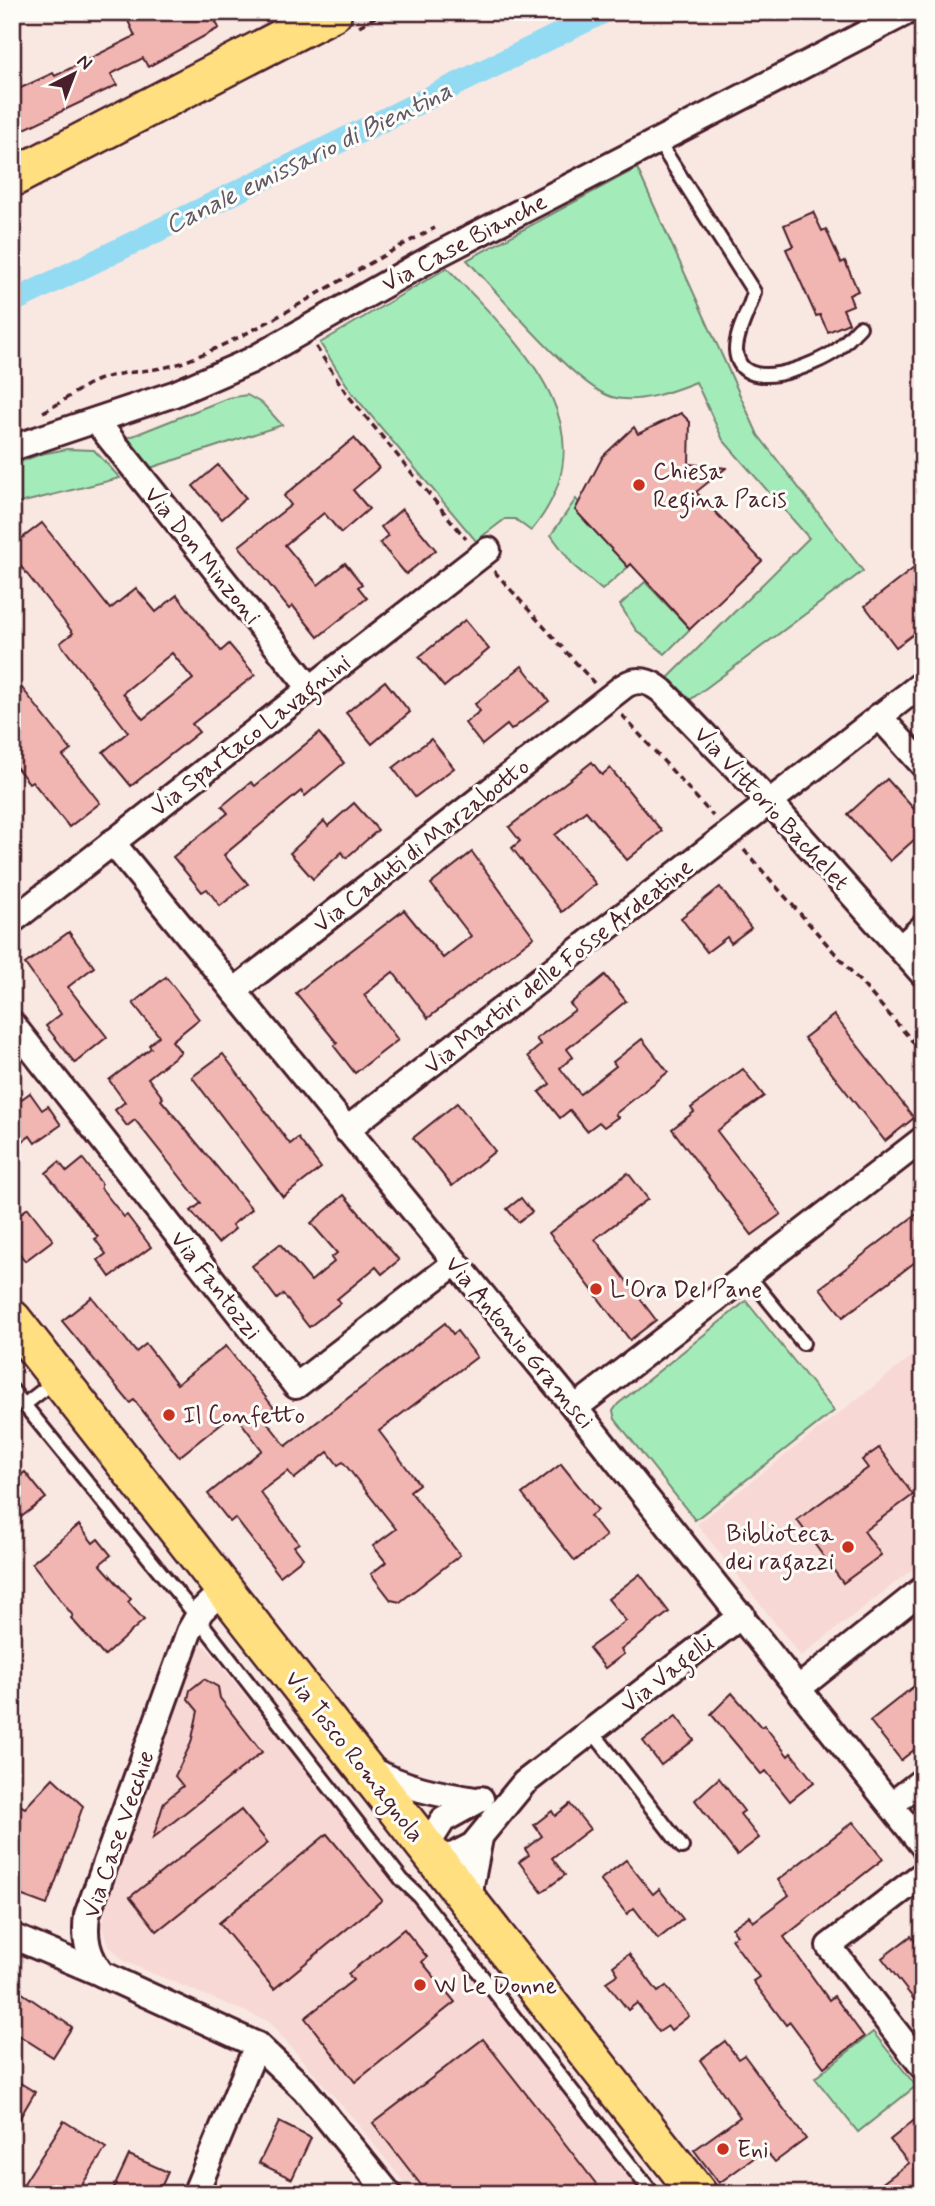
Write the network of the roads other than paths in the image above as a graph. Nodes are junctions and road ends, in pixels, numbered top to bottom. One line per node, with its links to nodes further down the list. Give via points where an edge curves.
1 (333, 12): 4 (main road)
2 (907, 12): 3 (street, Via Case Bianche)
3 (658, 141): 5 (lane, via 754,292 736,351 751,373 778,375 835,351); 6 (street, Via Case Bianche, via 417,266 275,349)
4 (12, 178)
5 (860, 327)
6 (97, 422): 7 (street, Via Case Bianche); 10 (street, Via Don Minzoni)
7 (12, 448)
8 (488, 550): 10 (street, Via Spartaco Lavagnini)
9 (923, 682): 12 (street, Via Martiri delle Fosse Ardeatine)
10 (310, 688): 15 (street, Via Spartaco Lavagnini)
11 (607, 699): 14 (street, Via Vittorio Bachelet, via 629,683 655,685); 20 (street, Via Caduti di Marzabotto)
12 (879, 716): 13 (street); 14 (street, Via Martiri delle Fosse Ardeatine)
13 (923, 765)
14 (769, 802): 18 (street, Via Vittorio Bachelet); 22 (street, Via Martiri delle Fosse Ardeatine)
15 (113, 842): 16 (street, Via Spartaco Lavagnini); 20 (street, Via Antonio Gramsci)
16 (12, 921)
17 (923, 927): 18 (street)
18 (900, 948): 19 (street, Via Vittorio Bachelet)
19 (923, 974)
20 (234, 991): 22 (street, Via Antonio Gramsci)
21 (12, 1024): 24 (street, Via Fantozzi, via 296,1386)
22 (346, 1130): 24 (street, Via Antonio Gramsci)
23 (923, 1139): 25 (street)
24 (455, 1263): 31 (street, Via Antonio Gramsci)
25 (748, 1275): 27 (lane); 31 (street)
26 (12, 1320): 28 (main road, Via Tosco Romagnola)
27 (803, 1343)
28 (59, 1378): 30 (lane); 32 (main road, Via Tosco Romagnola)
29 (12, 1390): 30 (lane)
30 (24, 1405): 35 (lane)
31 (575, 1408): 34 (street, Via Antonio Gramsci)
32 (225, 1588): 35 (street, Via Case Vecchie); 38 (main road, Via Tosco Romagnola)
33 (923, 1589): 36 (street)
34 (743, 1615): 36 (street, Via Antonio Gramsci); 37 (street, Via Vagelli)
35 (197, 1617): 50 (street, Via Case Vecchie, via 87,1915 88,1950); 53 (lane, via 402,1880)
36 (799, 1688): 42 (street, Via Antonio Gramsci)
37 (592, 1731): 40 (street, Via Vagelli); 45 (lane)
38 (360, 1762): 41 (street, Via Vagelli, via 398,1784); 46 (main road, Via Tosco Romagnola)
39 (923, 1780): 42 (street)
40 (524, 1783): 41 (street, Via Vagelli); 43 (street, Via Vagelli)
41 (476, 1800): 46 (street, Via Vagelli, via 434,1830)
42 (891, 1805): 44 (street, Via Antonio Gramsci)
43 (480, 1838): 46 (street, Via Vagelli, via 464,1851); 48 (street, Via Vagelli)
44 (923, 1846)
45 (682, 1847)
46 (430, 1852): 48 (main road, Via Tosco Romagnola)
47 (923, 1874): 52 (street, via 829,1946)
48 (471, 1903): 53 (main road, Via Tosco Romagnola)
49 (12, 1936): 50 (street)
50 (102, 1973): 51 (street)
51 (257, 2045): 54 (street); 55 (street, via 304,2090)
52 (923, 2067)
53 (670, 2186)
54 (195, 2194)
55 (389, 2194)

